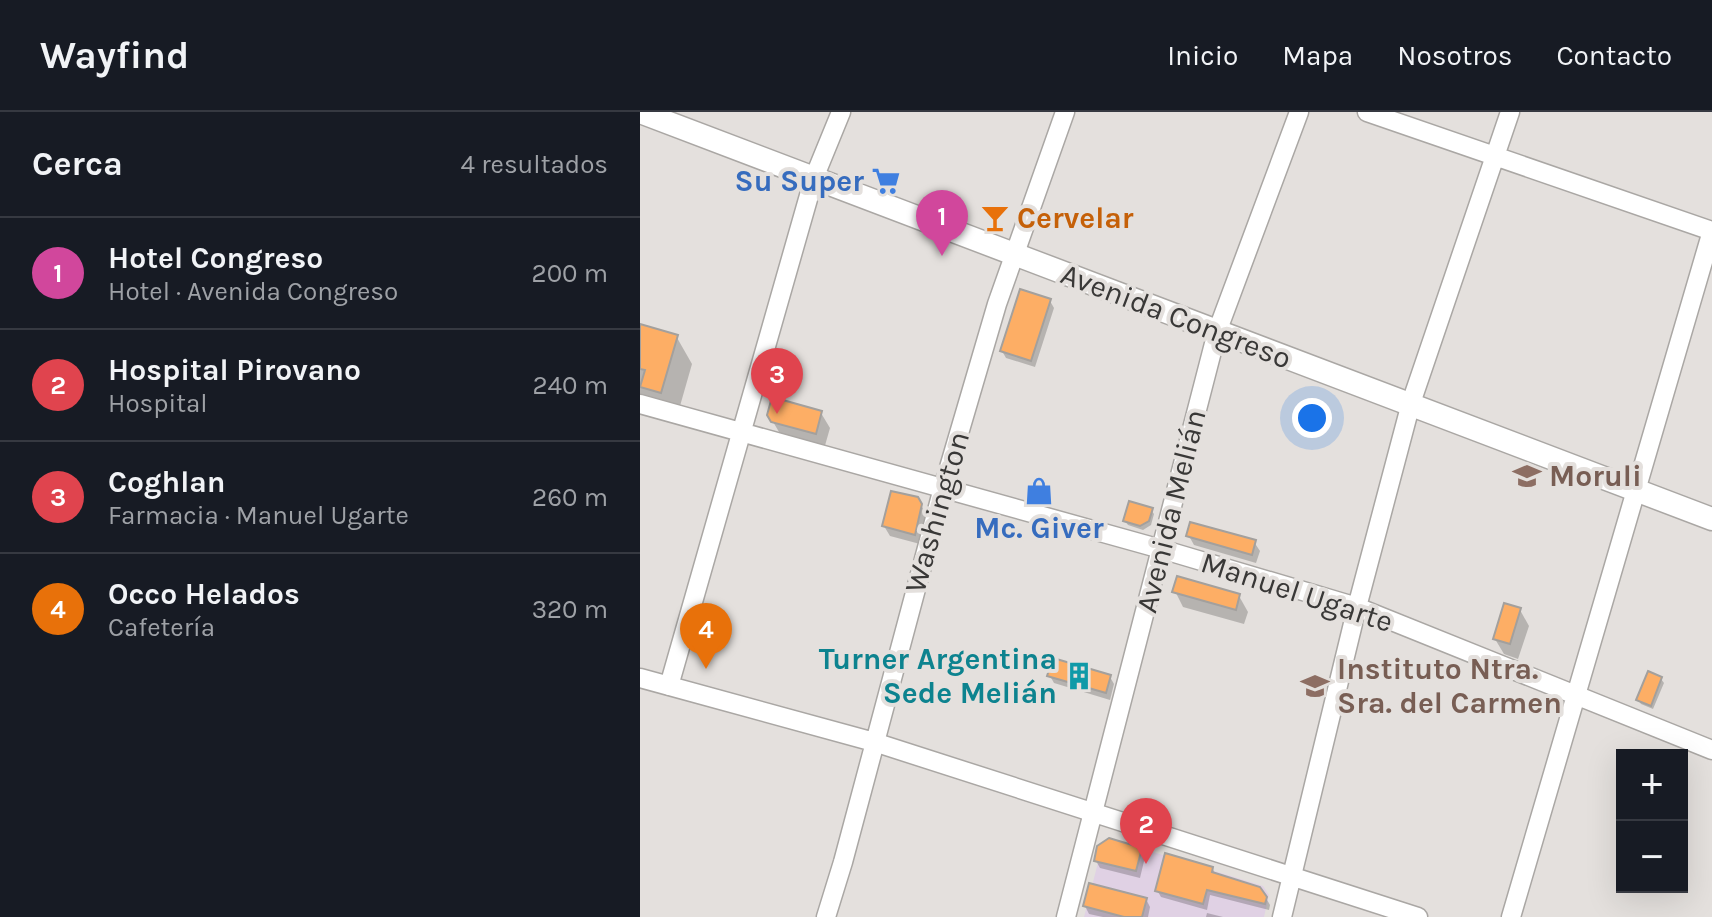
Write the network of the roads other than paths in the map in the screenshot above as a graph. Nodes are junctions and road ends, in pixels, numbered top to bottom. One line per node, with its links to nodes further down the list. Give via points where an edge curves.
1 (640, 112): 8 (main road, Avenida Congreso)
2 (841, 112): 8 (street)
3 (1065, 112): 10 (street, Washington)
4 (1299, 112): 11 (street, Avenida Melián)
5 (1367, 112): 7 (street)
6 (1510, 112): 7 (street)
7 (1494, 157): 9 (street); 12 (street)
8 (814, 178): 10 (main road, Avenida Congreso); 14 (street)
9 (1712, 231): 16 (street)
10 (1012, 254): 11 (main road, Avenida Congreso); 15 (street, Washington)
11 (1217, 332): 12 (main road, Avenida Congreso); 18 (street, Avenida Melián)
12 (1411, 403): 16 (main road, Avenida Congreso); 19 (street)
13 (640, 404): 14 (street, Manuel Ugarte)
14 (743, 431): 15 (street, Manuel Ugarte); 21 (street)
15 (943, 488): 18 (street, Manuel Ugarte); 23 (street, Washington)
16 (1636, 490): 17 (main road, Avenida Congreso); 22 (street)
17 (1712, 519)
18 (1161, 549): 19 (street, Manuel Ugarte); 25 (street, Avenida Melián)
19 (1357, 607): 22 (street, Manuel Ugarte); 26 (street)
20 (640, 678): 21 (street)
21 (669, 686): 23 (street)
22 (1575, 694): 24 (street, Manuel Ugarte); 31 (street)
23 (874, 742): 25 (street); 27 (street, Washington)
24 (1712, 750)
25 (1092, 813): 26 (street); 28 (street, Avenida Melián)
26 (1292, 875): 29 (street); 30 (street)
27 (826, 917)
28 (1066, 917)
29 (1282, 917)
30 (1418, 917)
31 (1511, 917)

